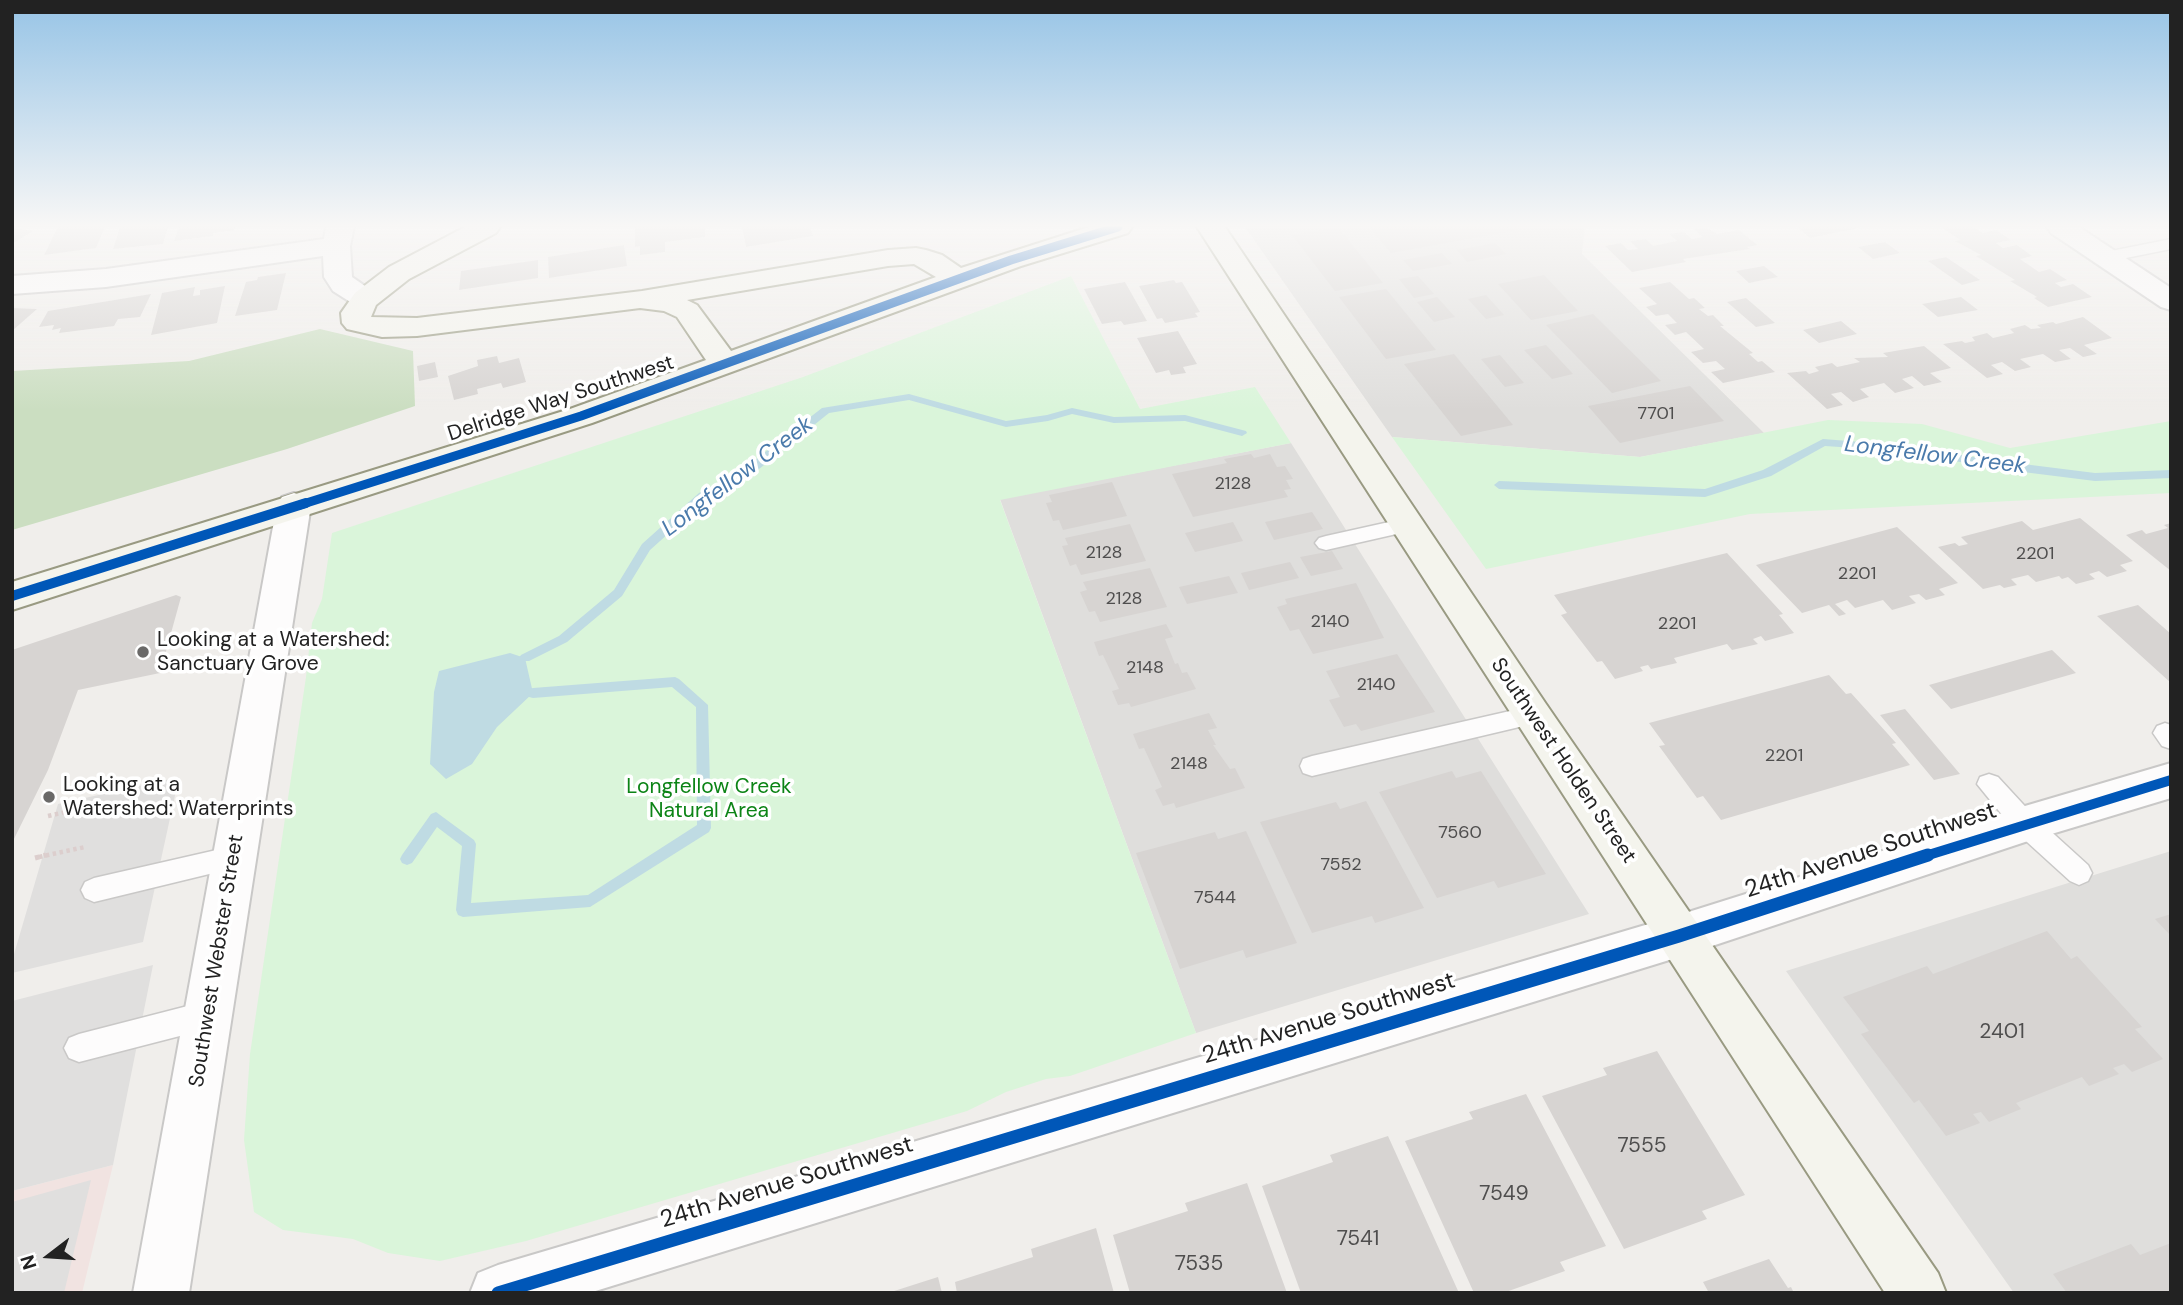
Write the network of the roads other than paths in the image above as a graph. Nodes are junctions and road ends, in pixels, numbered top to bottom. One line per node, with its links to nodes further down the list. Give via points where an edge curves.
1 (348, 288): 7 (street)
2 (380, 288): 7 (street)
3 (707, 288): 8 (street)
4 (933, 288): 10 (street, Delridge Way Southwest)
5 (1251, 288): 12 (street, Southwest Holden Street)
6 (2152, 288): 9 (street)
7 (365, 299): 8 (street, via 356,313 357,323 382,328)
8 (640, 299): 10 (street, via 671,303 687,311)
9 (2171, 301)
10 (725, 364): 11 (street, Delridge Way Southwest, via 581,416)
11 (294, 505): 14 (street, Delridge Way Southwest); 20 (street, Southwest Webster Street)
12 (1407, 525): 13 (lane); 15 (street, Southwest Holden Street)
13 (1326, 543)
14 (12, 596)
15 (1532, 715): 16 (lane); 23 (street, Southwest Holden Street)
16 (1312, 766)
17 (2171, 780): 19 (street, 24th Avenue Southwest)
18 (1989, 784): 19 (lane)
19 (2025, 824): 21 (lane); 23 (street, 24th Avenue Southwest)
20 (234, 857): 22 (lane); 24 (street, Southwest Webster Street)
21 (2079, 873)
22 (94, 890)
23 (1679, 936): 27 (street, 24th Avenue Southwest); 28 (street, Southwest Holden Street)
24 (207, 1015): 25 (lane); 26 (street, Southwest Webster Street)
25 (79, 1048)
26 (161, 1293)
27 (498, 1293)
28 (1918, 1293)

